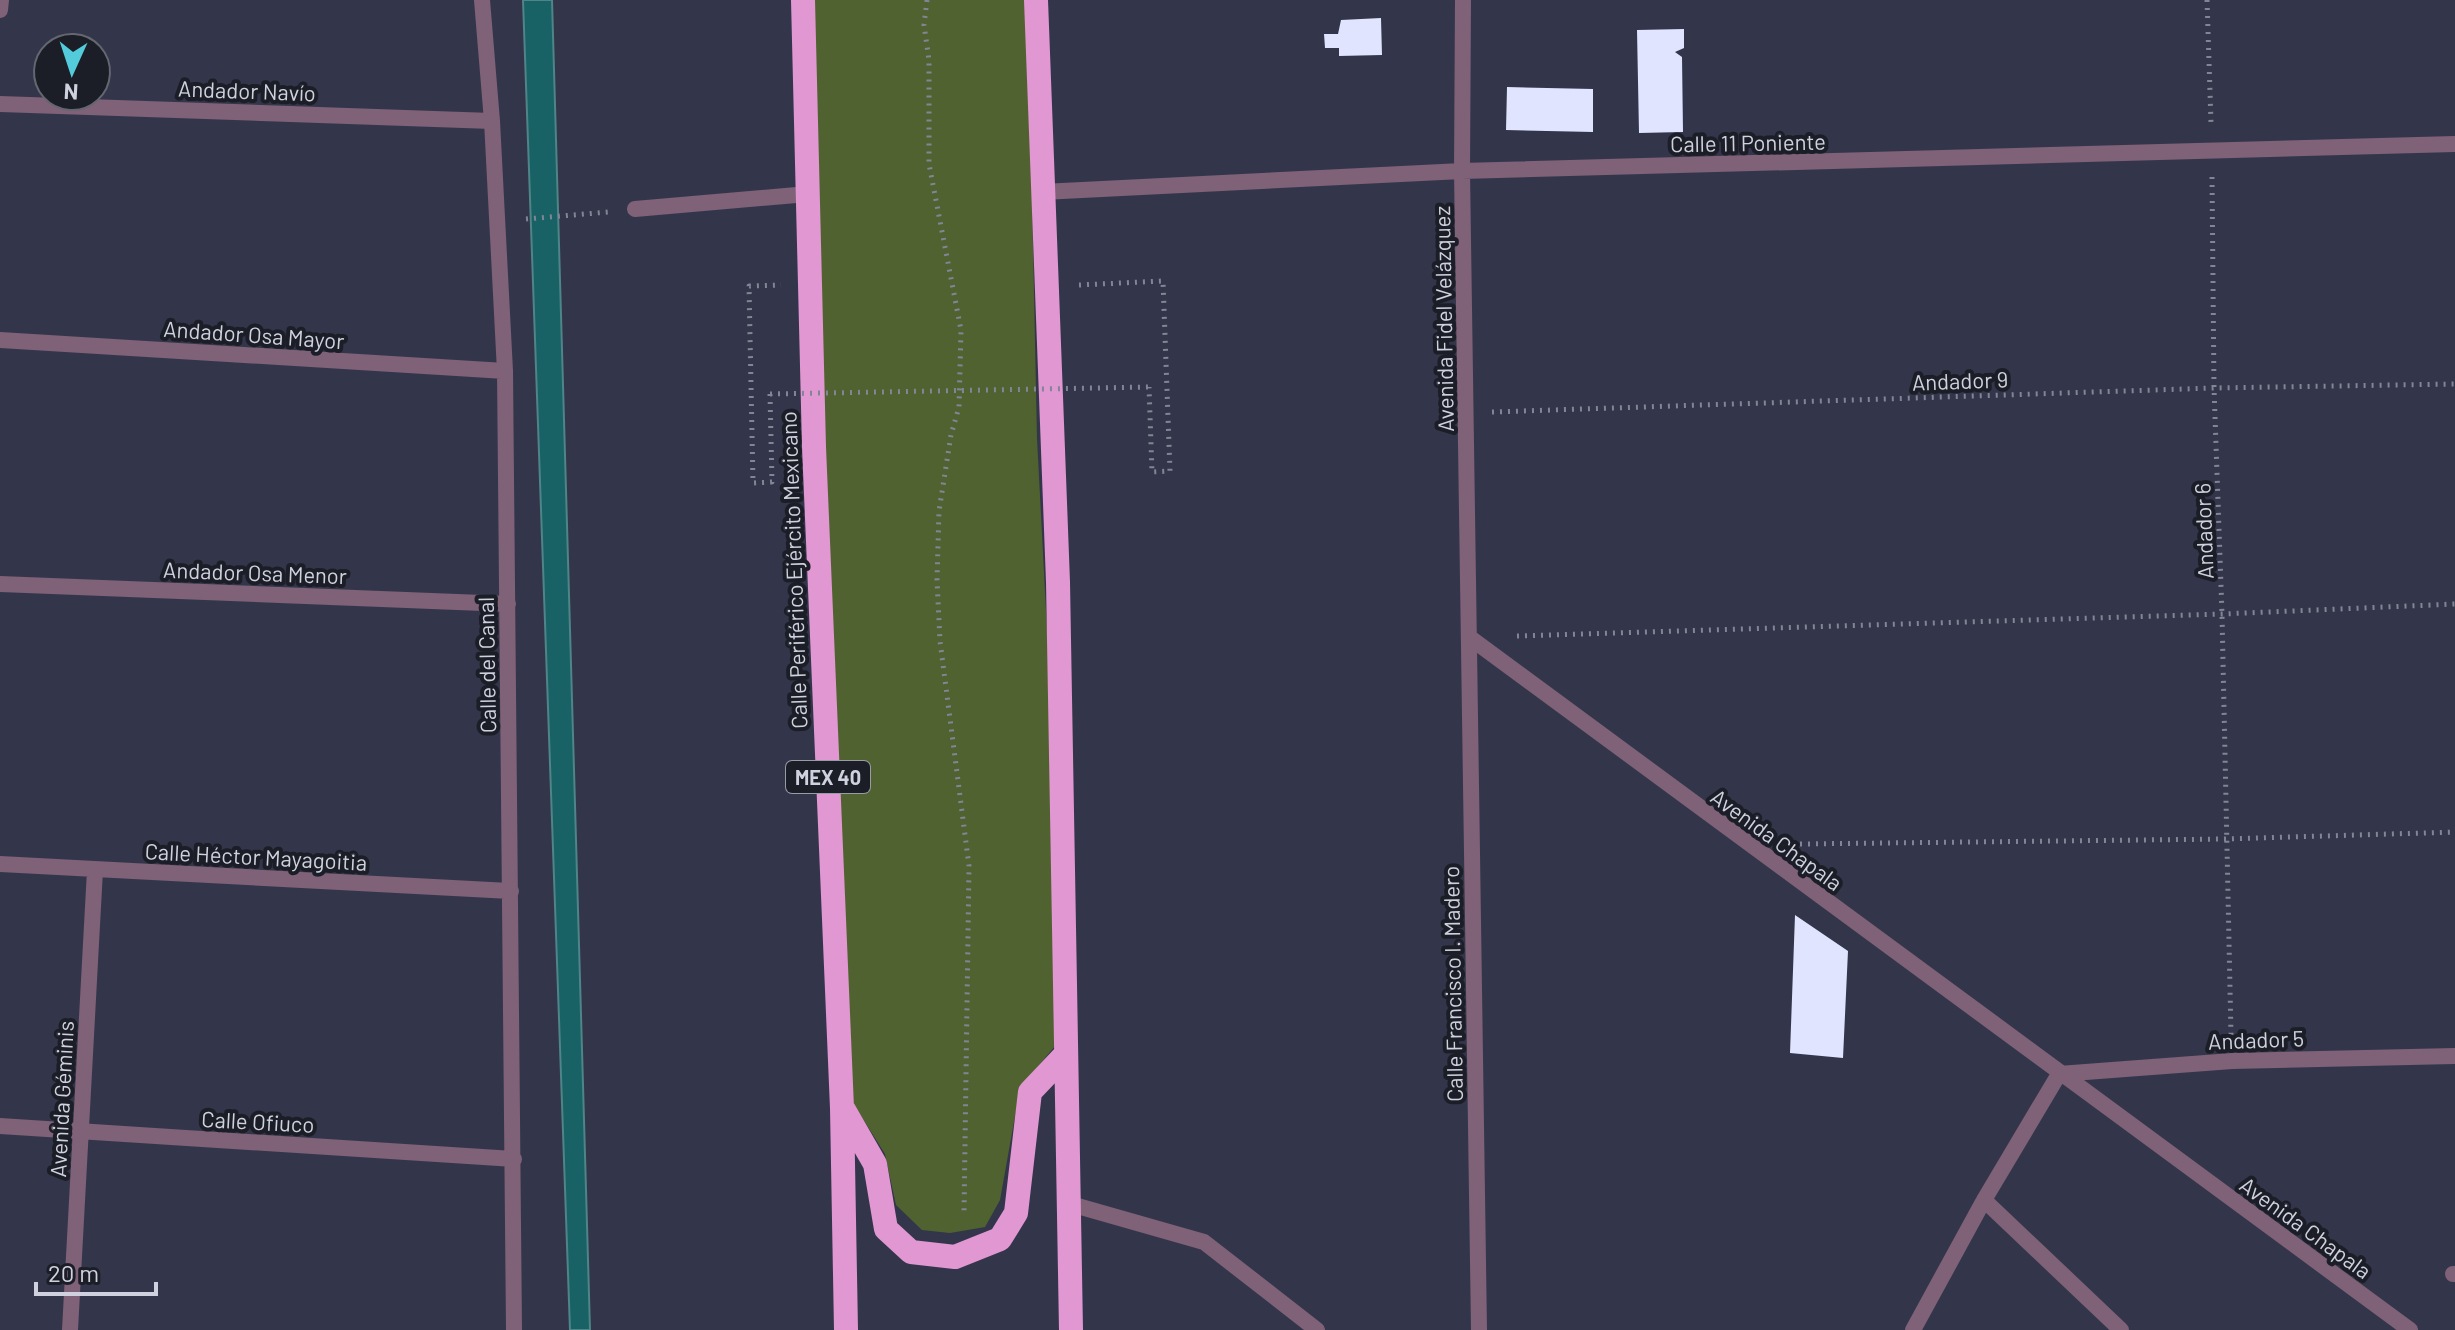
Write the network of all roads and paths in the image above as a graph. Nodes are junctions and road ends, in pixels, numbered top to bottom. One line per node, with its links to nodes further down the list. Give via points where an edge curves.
1 (1, 0): 8 (street)
2 (482, 0): 10 (street, Calle del Canal)
3 (803, 0): 15 (highway, Calle Periférico Ejército Mexicano / MEX 40)
4 (927, 0): 47 (path, via 929,164 961,330 959,407 939,511 937,580 969,866)
5 (1036, 0): 14 (highway)
6 (1463, 0): 13 (street, Avenida Fidel Velázquez)
7 (2207, 0): 12 (path, Andador 6)
8 (0, 10)
9 (0, 104): 10 (street, Andador Navío)
10 (492, 121): 22 (street, Calle del Canal)
11 (2455, 144): 12 (street, Calle 11 Poniente)
12 (2212, 152): 13 (street, Calle 11 Poniente); 24 (path, Andador 6)
13 (1462, 171): 14 (street, Calle 11 Poniente); 25 (street, Avenida Fidel Velázquez)
14 (1042, 192): 20 (highway)
15 (808, 194): 16 (street); 19 (highway, Calle Periférico Ejército Mexicano / MEX 40)
16 (635, 209)
17 (588, 214): 18 (path)
18 (540, 218)
19 (809, 283): 20 (path, bridge, via 749,286 753,483 772,482 770,394 1149,387 1152,472 1170,471 1163,281); 41 (highway, Calle Periférico Ejército Mexicano / MEX 40)
20 (1046, 286): 37 (highway, via 1058,582)
21 (0, 340): 22 (street, Andador Osa Mayor)
22 (505, 371): 27 (street, Calle del Canal)
23 (2455, 384): 24 (path, Andador 9)
24 (2214, 388): 25 (path, Andador 9); 29 (path, Andador 6)
25 (1467, 412): 30 (street, Avenida Fidel Velázquez)
26 (0, 584): 27 (street, Andador Osa Menor)
27 (508, 604): 36 (street, Calle del Canal)
28 (2455, 604): 29 (path)
29 (2222, 614): 30 (path); 32 (path, Andador 6)
30 (1469, 637): 33 (street, Avenida Chapala); 53 (street, Calle Francisco I. Madero)
31 (2455, 832): 32 (path)
32 (2226, 839): 33 (path); 39 (path, Andador 6)
33 (1748, 845): 40 (street, Avenida Chapala)
34 (0, 864): 35 (street, Calle Héctor Mayagoitia)
35 (95, 870): 36 (street, Calle Héctor Mayagoitia); 43 (street, Avenida Géminis)
36 (511, 891): 44 (street, Calle del Canal)
37 (1066, 1054): 41 (highway, via 1030,1092 1016,1213 1000,1239 955,1257 911,1252 886,1229 875,1164); 46 (highway)
38 (2455, 1056): 39 (street, Andador 5)
39 (2232, 1061): 40 (street, Andador 5)
40 (2059, 1074): 45 (street); 56 (street, Avenida Chapala)
41 (842, 1108): 50 (highway, Calle Periférico Ejército Mexicano / MEX 40)
42 (0, 1126): 43 (street, Calle Ofiuco)
43 (81, 1133): 44 (street, Calle Ofiuco); 48 (street, Avenida Géminis)
44 (514, 1159): 49 (street, Calle del Canal)
45 (1984, 1200): 54 (street); 55 (street)
46 (1067, 1203): 51 (highway); 52 (street, via 1204,1242)
47 (964, 1213)
48 (70, 1330)
49 (514, 1330)
50 (846, 1330)
51 (1071, 1330)
52 (1317, 1330)
53 (1479, 1330)
54 (1913, 1330)
55 (2121, 1330)
56 (2410, 1330)

